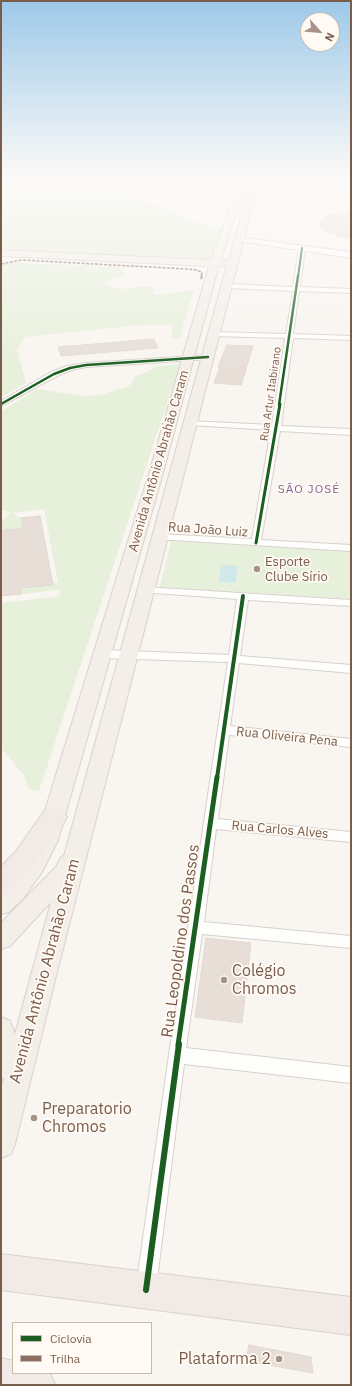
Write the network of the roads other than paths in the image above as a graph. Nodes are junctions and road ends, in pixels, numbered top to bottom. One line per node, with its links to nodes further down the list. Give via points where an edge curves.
1 (226, 241): 13 (main road, Avenida Antônio Abrahão Caram)
2 (239, 241): 10 (main road, Avenida Antônio Abrahão Caram)
3 (251, 241): 4 (street)
4 (302, 248): 7 (street); 15 (street, Rua Artur Itabirano)
5 (1, 253): 6 (main road)
6 (22, 254): 9 (main road); 11 (main road)
7 (351, 255)
8 (1, 258): 9 (main road)
9 (47, 259): 12 (main road)
10 (234, 259): 13 (main road); 14 (main road, Avenida Antônio Abrahão Caram)
11 (147, 260): 12 (main road); 13 (main road)
12 (125, 263): 13 (main road)
13 (214, 265): 21 (main road, Avenida Antônio Abrahão Caram)
14 (228, 286): 15 (street); 17 (main road, Avenida Antônio Abrahão Caram)
15 (295, 288): 16 (street); 18 (street, Rua Artur Itabirano)
16 (351, 291)
17 (214, 334): 18 (street); 20 (main road, Avenida Antônio Abrahão Caram)
18 (289, 336): 19 (street); 24 (street, Rua Artur Itabirano)
19 (351, 338)
20 (208, 357): 21 (street); 23 (main road, Avenida Antônio Abrahão Caram)
21 (187, 358): 22 (street, via 70,368 54,374); 26 (main road, Avenida Antônio Abrahão Caram)
22 (1, 404)
23 (190, 423): 24 (street); 27 (main road, Avenida Antônio Abrahão Caram)
24 (276, 428): 25 (street); 29 (street, Rua Artur Itabirano)
25 (351, 432)
26 (156, 473): 27 (main road); 34 (main road, Avenida Antônio Abrahão Caram)
27 (176, 474): 28 (main road, Avenida Antônio Abrahão Caram)
28 (159, 537): 29 (street, Rua João Luiz); 31 (main road, Avenida Antônio Abrahão Caram)
29 (256, 543): 30 (street, Rua João Luiz)
30 (351, 548)
31 (145, 590): 32 (street); 35 (main road, Avenida Antônio Abrahão Caram)
32 (243, 596): 33 (street); 36 (street, Rua Leopoldino dos Passos)
33 (351, 603)
34 (103, 654): 35 (street); 40 (main road, Avenida Antônio Abrahão Caram)
35 (129, 656): 36 (street); 43 (main road, Avenida Antônio Abrahão Caram)
36 (234, 659): 37 (street); 38 (street, Rua Leopoldino dos Passos)
37 (351, 668)
38 (224, 730): 39 (street, Rua Oliveira Pena); 41 (street, Rua Leopoldino dos Passos)
39 (351, 743)
40 (54, 817): 44 (highway, via 26,857); 45 (main road, Avenida Antônio Abrahão Caram, via 47,840 34,866 14,893)
41 (210, 823): 42 (street, Rua Carlos Alves); 46 (street, Rua Leopoldino dos Passos)
42 (351, 837)
43 (78, 845): 47 (main road, Avenida Antônio Abrahão Caram, via 65,872); 53 (main road, Avenida Antônio Abrahão Caram)
44 (1, 885)
45 (1, 905)
46 (195, 927): 48 (street); 50 (street, Rua Leopoldino dos Passos)
47 (1, 939)
48 (351, 942)
49 (1, 1029): 51 (main road, via 6,1049)
50 (177, 1055): 52 (street); 55 (street, Rua Leopoldino dos Passos)
51 (1, 1067)
52 (351, 1075)
53 (1, 1144)
54 (6, 1269): 55 (highway)
55 (146, 1290): 56 (highway)
56 (351, 1316)

